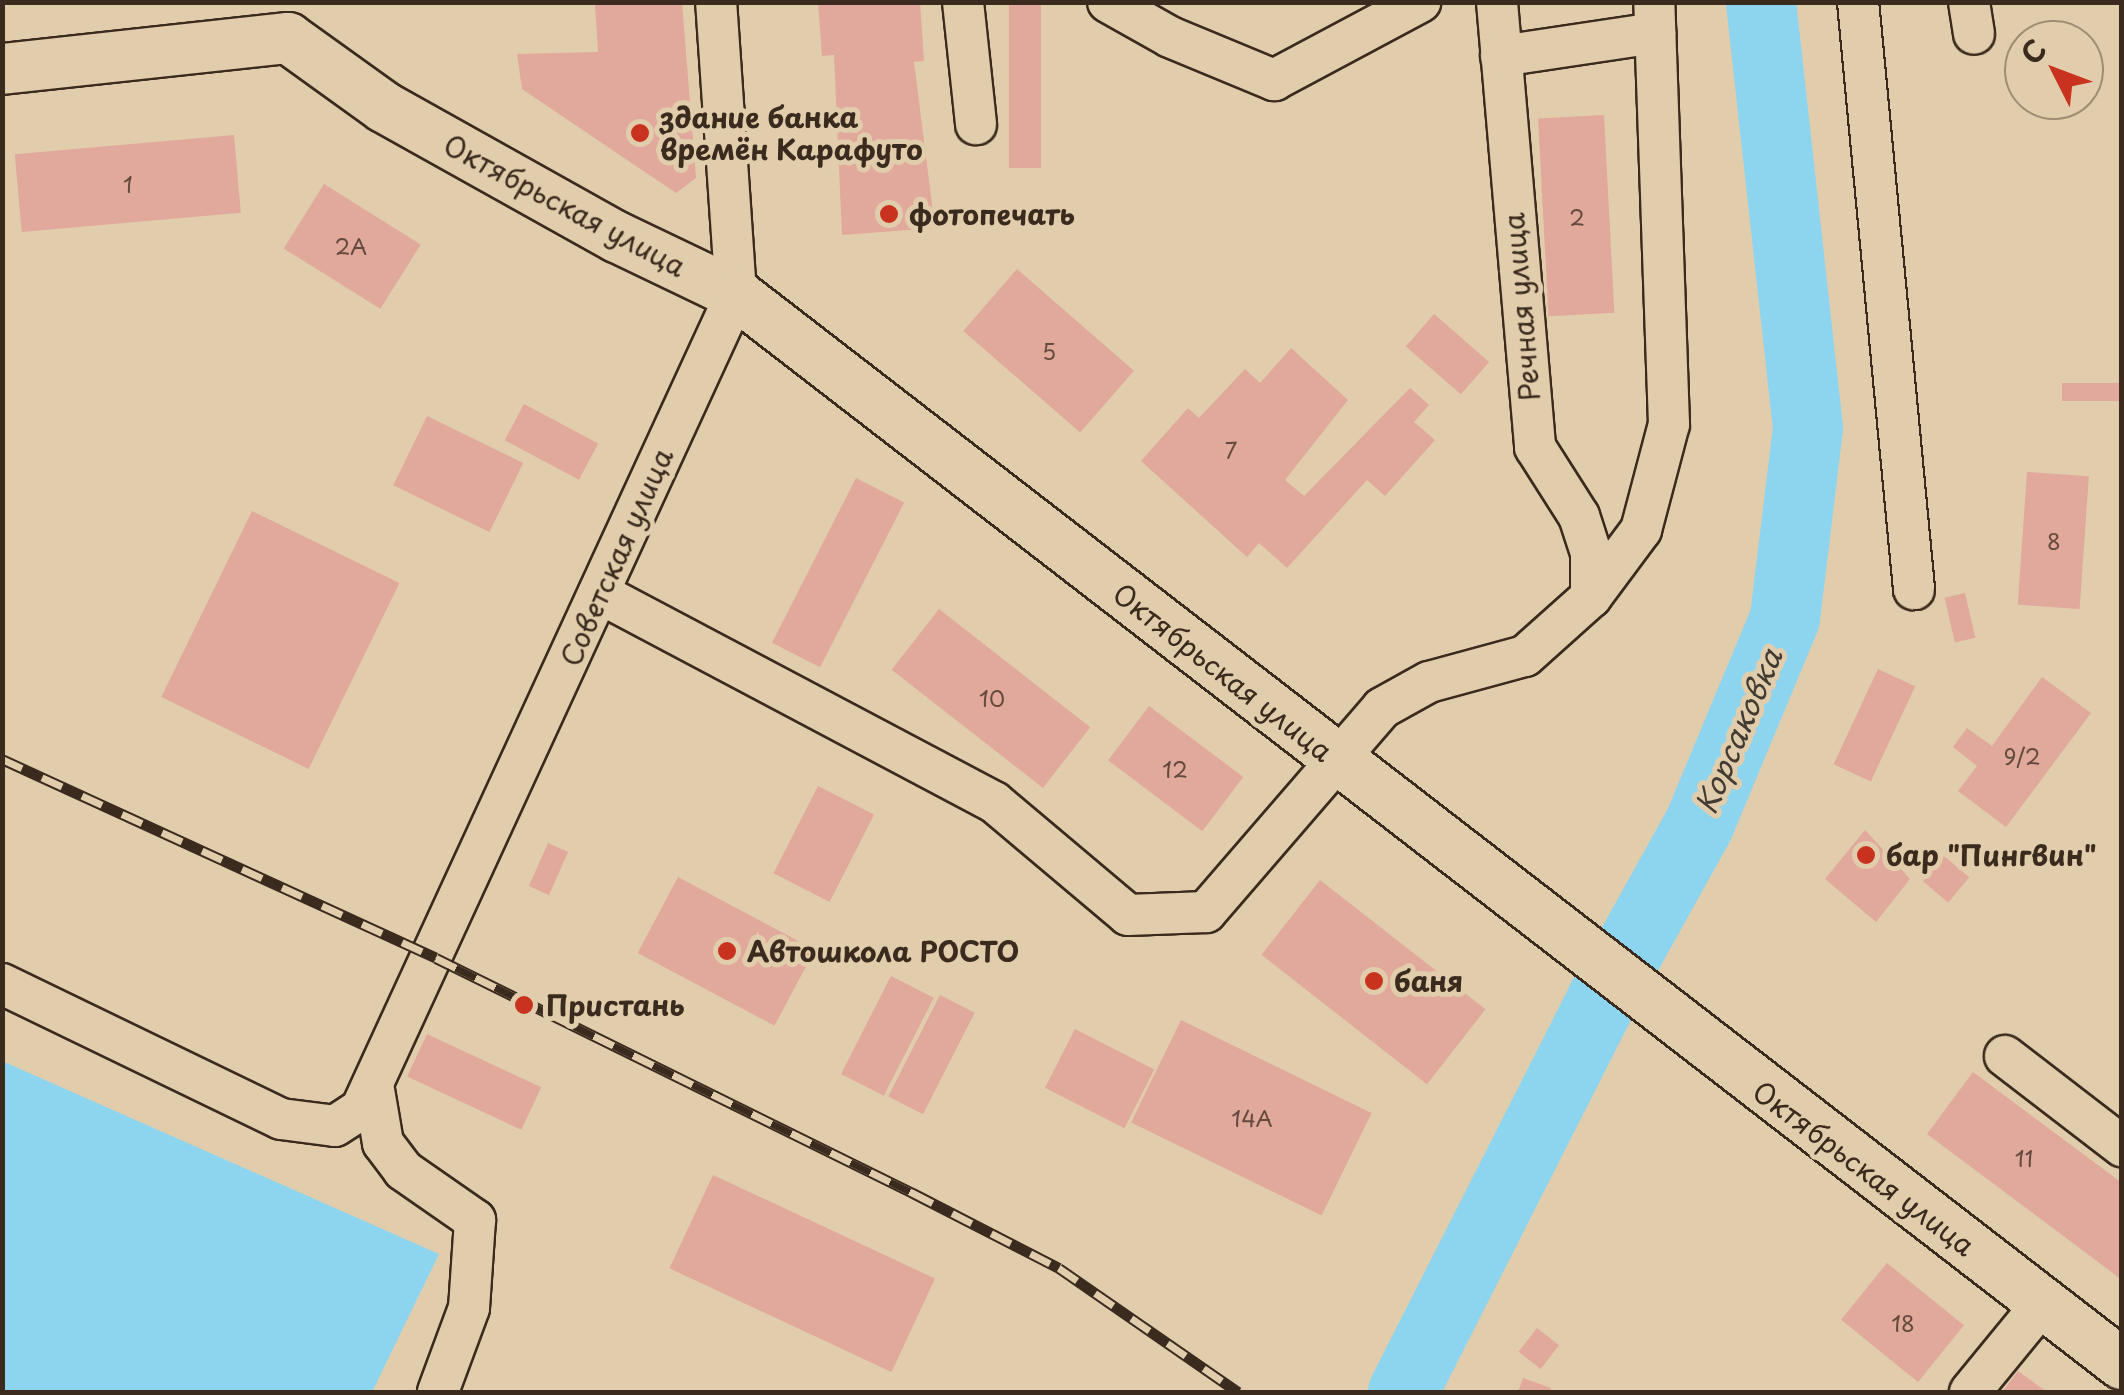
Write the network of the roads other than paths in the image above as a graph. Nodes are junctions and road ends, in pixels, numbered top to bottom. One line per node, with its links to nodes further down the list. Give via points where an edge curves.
1 (716, 2): 12 (street, Советская улица)
2 (963, 2): 11 (street)
3 (1108, 2): 4 (street, via 1170,37 1274,80)
4 (1420, 2)
5 (1497, 2): 9 (street, Речная улица)
6 (1858, 2): 13 (street)
7 (1654, 18): 9 (street); 15 (street, via 1669,424 1641,530)
8 (286, 20): 10 (main road); 12 (main road, Октябрьская улица, via 384,107)
9 (1501, 56): 15 (street, Речная улица, via 1535,447 1579,516 1591,552)
10 (2, 69)
11 (976, 124)
12 (736, 294): 14 (street, Советская улица); 16 (main road, Октябрьская улица)
13 (1914, 590)
14 (599, 593): 16 (street, via 994,802 1128,915 1206,912); 19 (street, Советская улица)
15 (1590, 597): 16 (street, via 1526,656 1429,682 1382,708)
16 (1337, 762): 21 (main road, Октябрьская улица)
17 (2, 984): 19 (street, Советская улица, via 281,1118 335,1126 362,1109)
18 (2004, 1056): 20 (street)
19 (373, 1084): 23 (street, via 374,1114 393,1156 475,1220 470,1308)
20 (2122, 1146)
21 (2042, 1304): 22 (main road, Октябрьская улица); 24 (street)
22 (2122, 1364)
23 (438, 1392)
24 (1970, 1392)

